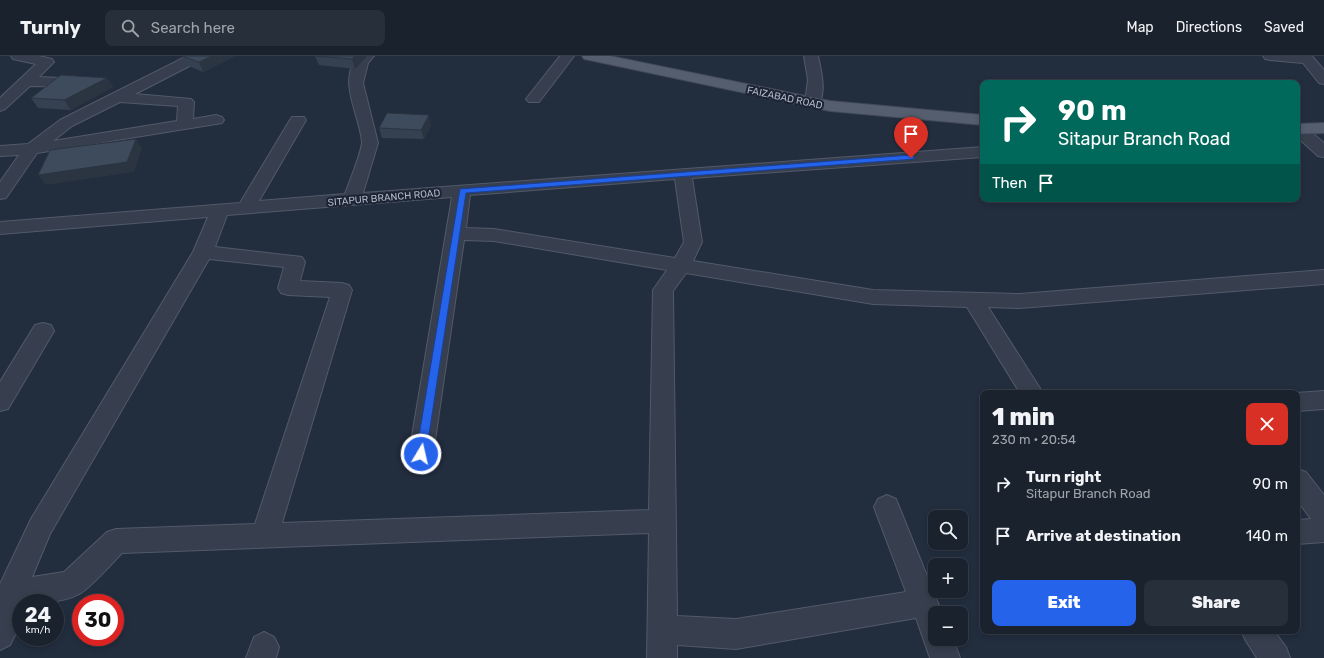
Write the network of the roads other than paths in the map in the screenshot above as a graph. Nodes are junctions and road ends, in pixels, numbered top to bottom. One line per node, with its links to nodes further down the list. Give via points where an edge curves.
1 (18, 56): 10 (street, via 47,62)
2 (198, 56): 11 (street)
3 (367, 56): 31 (street, via 361,62 356,83 370,143)
4 (567, 56): 13 (street)
5 (589, 56): 14 (main road, FAIZABAD ROAD)
6 (811, 56): 14 (street, via 815,80)
7 (1270, 56): 8 (street)
8 (1306, 57): 9 (street)
9 (1324, 80)
10 (27, 81): 11 (street); 15 (street)
11 (139, 86): 12 (street)
12 (117, 97): 19 (street, via 186,102); 23 (street, via 66,123)
13 (534, 99)
14 (813, 102): 18 (main road, FAIZABAD ROAD)
15 (0, 106)
16 (216, 120): 19 (street)
17 (298, 120): 32 (street)
18 (980, 120)
19 (185, 124): 23 (street)
20 (1324, 128): 21 (main road)
21 (1300, 129)
22 (1300, 132): 26 (street)
23 (32, 149): 24 (street); 28 (street)
24 (0, 151)
25 (980, 152): 27 (street, SITAPUR BRANCH ROAD)
26 (1324, 152)
27 (683, 174): 29 (street, SITAPUR BRANCH ROAD); 37 (street, via 693,242)
28 (7, 175): 30 (street)
29 (462, 191): 31 (street, SITAPUR BRANCH ROAD); 35 (street)
30 (0, 194)
31 (352, 200): 32 (street, SITAPUR BRANCH ROAD)
32 (246, 208): 33 (street, SITAPUR BRANCH ROAD)
33 (220, 210): 34 (street, SITAPUR BRANCH ROAD); 36 (street)
34 (0, 228)
35 (455, 234): 37 (street, via 494,234); 45 (street)
36 (204, 252): 52 (street, via 295,262 288,288 342,290); 53 (street, via 40,527)
37 (681, 266): 39 (street, via 873,298); 49 (street, via 663,290)
38 (1324, 277): 39 (street, via 1020,301)
39 (974, 300): 41 (street)
40 (43, 331): 43 (street)
41 (1030, 390)
42 (1324, 400): 44 (street)
43 (0, 402)
44 (1300, 402)
45 (421, 454)
46 (1300, 484): 48 (street)
47 (887, 507): 54 (street)
48 (1324, 515)
49 (663, 521): 52 (street); 56 (street)
50 (1324, 530): 51 (street)
51 (1300, 532)
52 (265, 535): 53 (street, via 116,541 71,584)
53 (10, 594): 58 (street)
54 (924, 603): 55 (street); 56 (street, via 736,634)
55 (928, 614)
56 (663, 630): 60 (street)
57 (1258, 634): 62 (street)
58 (0, 635)
59 (941, 646): 61 (street)
60 (662, 658)
61 (945, 658)
62 (1275, 658)

